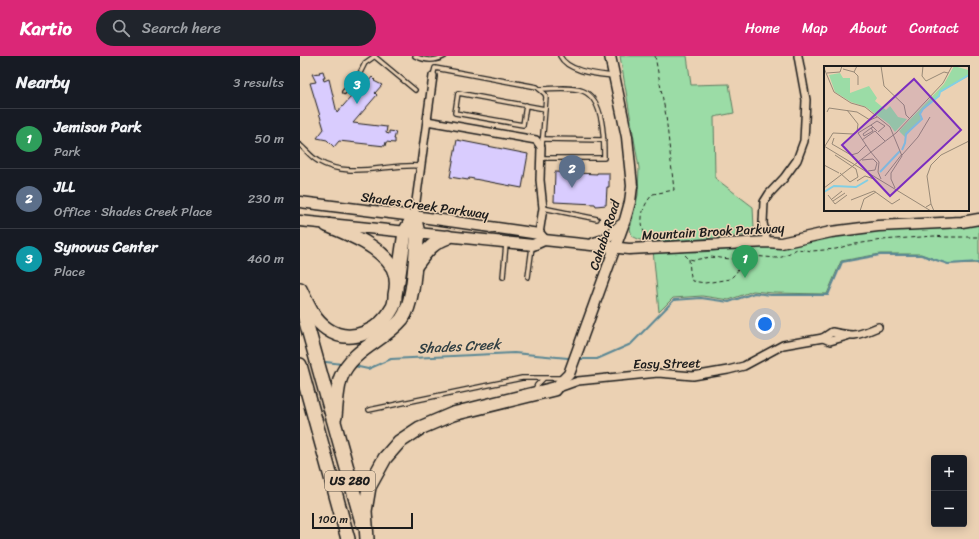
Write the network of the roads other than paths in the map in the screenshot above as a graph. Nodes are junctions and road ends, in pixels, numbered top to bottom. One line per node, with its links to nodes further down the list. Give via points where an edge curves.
1 (374, 56): 12 (lane); 13 (lane, via 365,63 359,75)
2 (415, 56): 7 (lane, via 422,60)
3 (445, 56): 7 (lane)
4 (560, 56): 10 (lane, via 569,65 583,71)
5 (610, 56): 10 (main road, Cahaba Road)
6 (798, 56): 34 (street, via 806,100 804,141 797,160 764,202 762,223)
7 (435, 60): 8 (lane)
8 (435, 68): 9 (lane); 11 (lane)
9 (433, 76): 16 (street)
10 (614, 76): 27 (main road, Cahaba Road, via 627,137 632,186)
11 (540, 89): 15 (lane, via 546,97); 17 (lane, via 572,89 591,95 597,105)
12 (415, 90)
13 (344, 92)
14 (526, 105): 14 (lane, via 458,93 455,113 523,125); 15 (lane)
15 (545, 109): 18 (lane)
16 (427, 121): 18 (street); 21 (street)
17 (604, 140): 18 (lane); 20 (lane, via 604,158)
18 (542, 143): 20 (street)
19 (300, 145): 21 (lane, via 318,161 336,168 373,170 394,166)
20 (541, 158): 23 (street)
21 (420, 166): 24 (street)
22 (300, 202): 24 (main road, Shades Creek Parkway)
23 (543, 208): 25 (lane); 32 (street)
24 (414, 216): 30 (highway); 32 (main road, Shades Creek Parkway)
25 (597, 219)
26 (979, 219): 34 (main road, Mountain Brook Parkway, via 878,226 831,232 781,243)
27 (625, 220): 36 (main road, via 604,240); 37 (main road, Cahaba Road)
28 (300, 221): 29 (main road, Shades Creek Parkway)
29 (327, 225): 30 (main road, Shades Creek Parkway); 41 (highway, via 360,238 380,253 393,268)
30 (412, 233): 31 (main road, Shades Creek Parkway); 38 (highway); 41 (highway)
31 (448, 237): 33 (main road, Shades Creek Parkway); 38 (highway, via 432,245)
32 (541, 237): 35 (main road); 36 (main road, Shades Creek Parkway)
33 (506, 242): 35 (main road, Shades Creek Parkway); 39 (lane)
34 (767, 242): 37 (main road, Mountain Brook Parkway, via 682,249)
35 (533, 245): 40 (lane)
36 (588, 245): 37 (main road, Shades Creek Parkway)
37 (615, 247): 46 (main road, Cahaba Road, via 569,374)
38 (415, 267): 51 (highway, via 410,299 402,318 391,330 351,360 341,378)
39 (503, 277)
40 (528, 277)
41 (397, 284): 42 (highway, via 394,306 381,324 370,332 348,336 328,330 318,322)
42 (300, 289)
43 (300, 300): 51 (highway, US 280)
44 (878, 327): 48 (street, Easy Street, via 859,335 832,332 823,338 782,345 744,366 728,370 693,376 658,372 578,381)
45 (301, 370): 52 (highway, US 280)
46 (565, 378): 47 (lane); 48 (main road, Cahaba Road)
47 (542, 379): 49 (lane, via 537,385); 50 (lane, via 522,378)
48 (554, 389): 49 (highway)
49 (536, 394): 53 (highway, via 453,414 420,428 399,442 385,458 369,487 366,511)
50 (370, 410)
51 (334, 422): 53 (highway, US 280)
52 (348, 539)
53 (367, 539)

